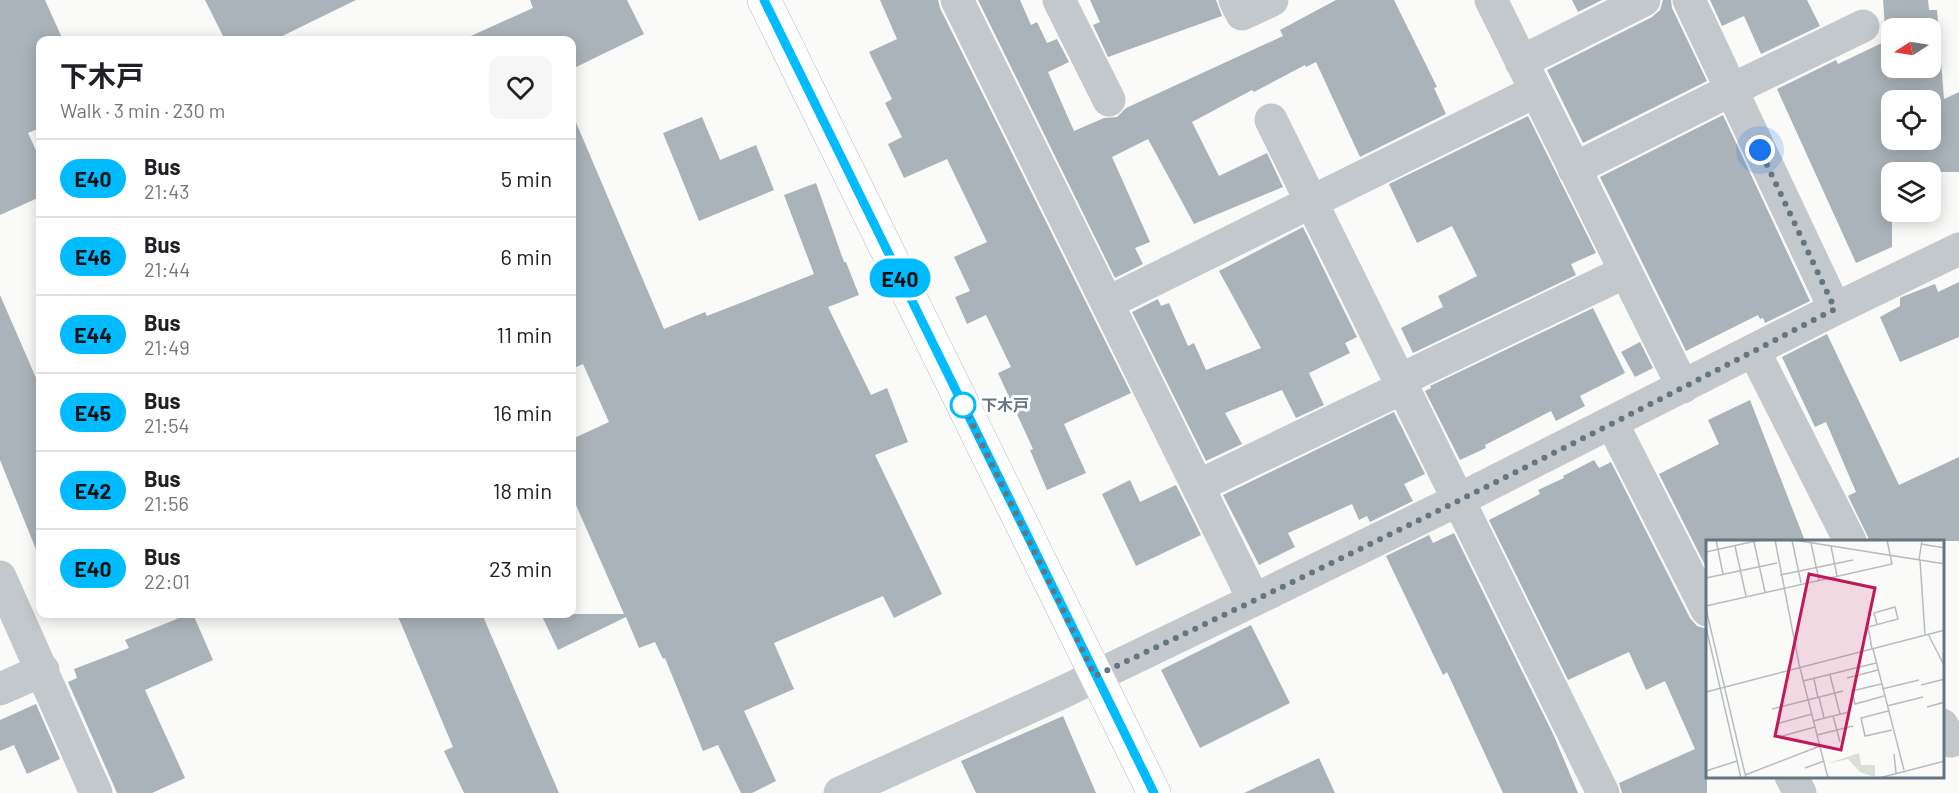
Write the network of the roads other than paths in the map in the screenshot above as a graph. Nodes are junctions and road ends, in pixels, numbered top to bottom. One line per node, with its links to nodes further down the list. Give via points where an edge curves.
1 (764, 0): 32 (main road)
2 (957, 0): 19 (street)
3 (1059, 0): 13 (street)
4 (1235, 0): 5 (street, via 1242,14)
5 (1272, 0)
6 (1491, 0): 10 (street)
7 (1644, 0): 10 (street)
8 (1689, 0): 11 (street)
9 (1863, 26): 11 (street)
10 (1521, 62): 12 (street)
11 (1731, 90): 15 (street); 20 (street)
12 (1536, 91): 15 (street); 16 (street)
13 (1109, 100)
14 (1271, 120): 16 (street)
15 (1574, 169): 18 (street)
16 (1311, 201): 19 (street); 22 (street)
17 (1959, 249): 20 (street)
18 (1625, 272): 22 (street); 23 (street)
19 (1107, 303): 25 (street)
20 (1835, 309): 21 (street)
21 (1754, 351): 23 (street); 27 (street)
22 (1402, 383): 25 (street); 26 (street)
23 (1683, 387): 24 (street)
24 (1612, 423): 26 (street); 30 (street)
25 (1198, 486): 29 (street)
26 (1458, 500): 29 (street); 38 (street)
27 (1849, 540)
28 (0, 577): 31 (street)
29 (1254, 600): 32 (street)
30 (1706, 608)
31 (43, 670): 33 (street); 35 (street)
32 (1095, 676): 36 (street); 37 (main road)
33 (0, 689)
34 (1792, 778): 39 (street)
35 (96, 793)
36 (840, 793)
37 (1154, 793)
38 (1603, 793)
39 (1800, 793)

